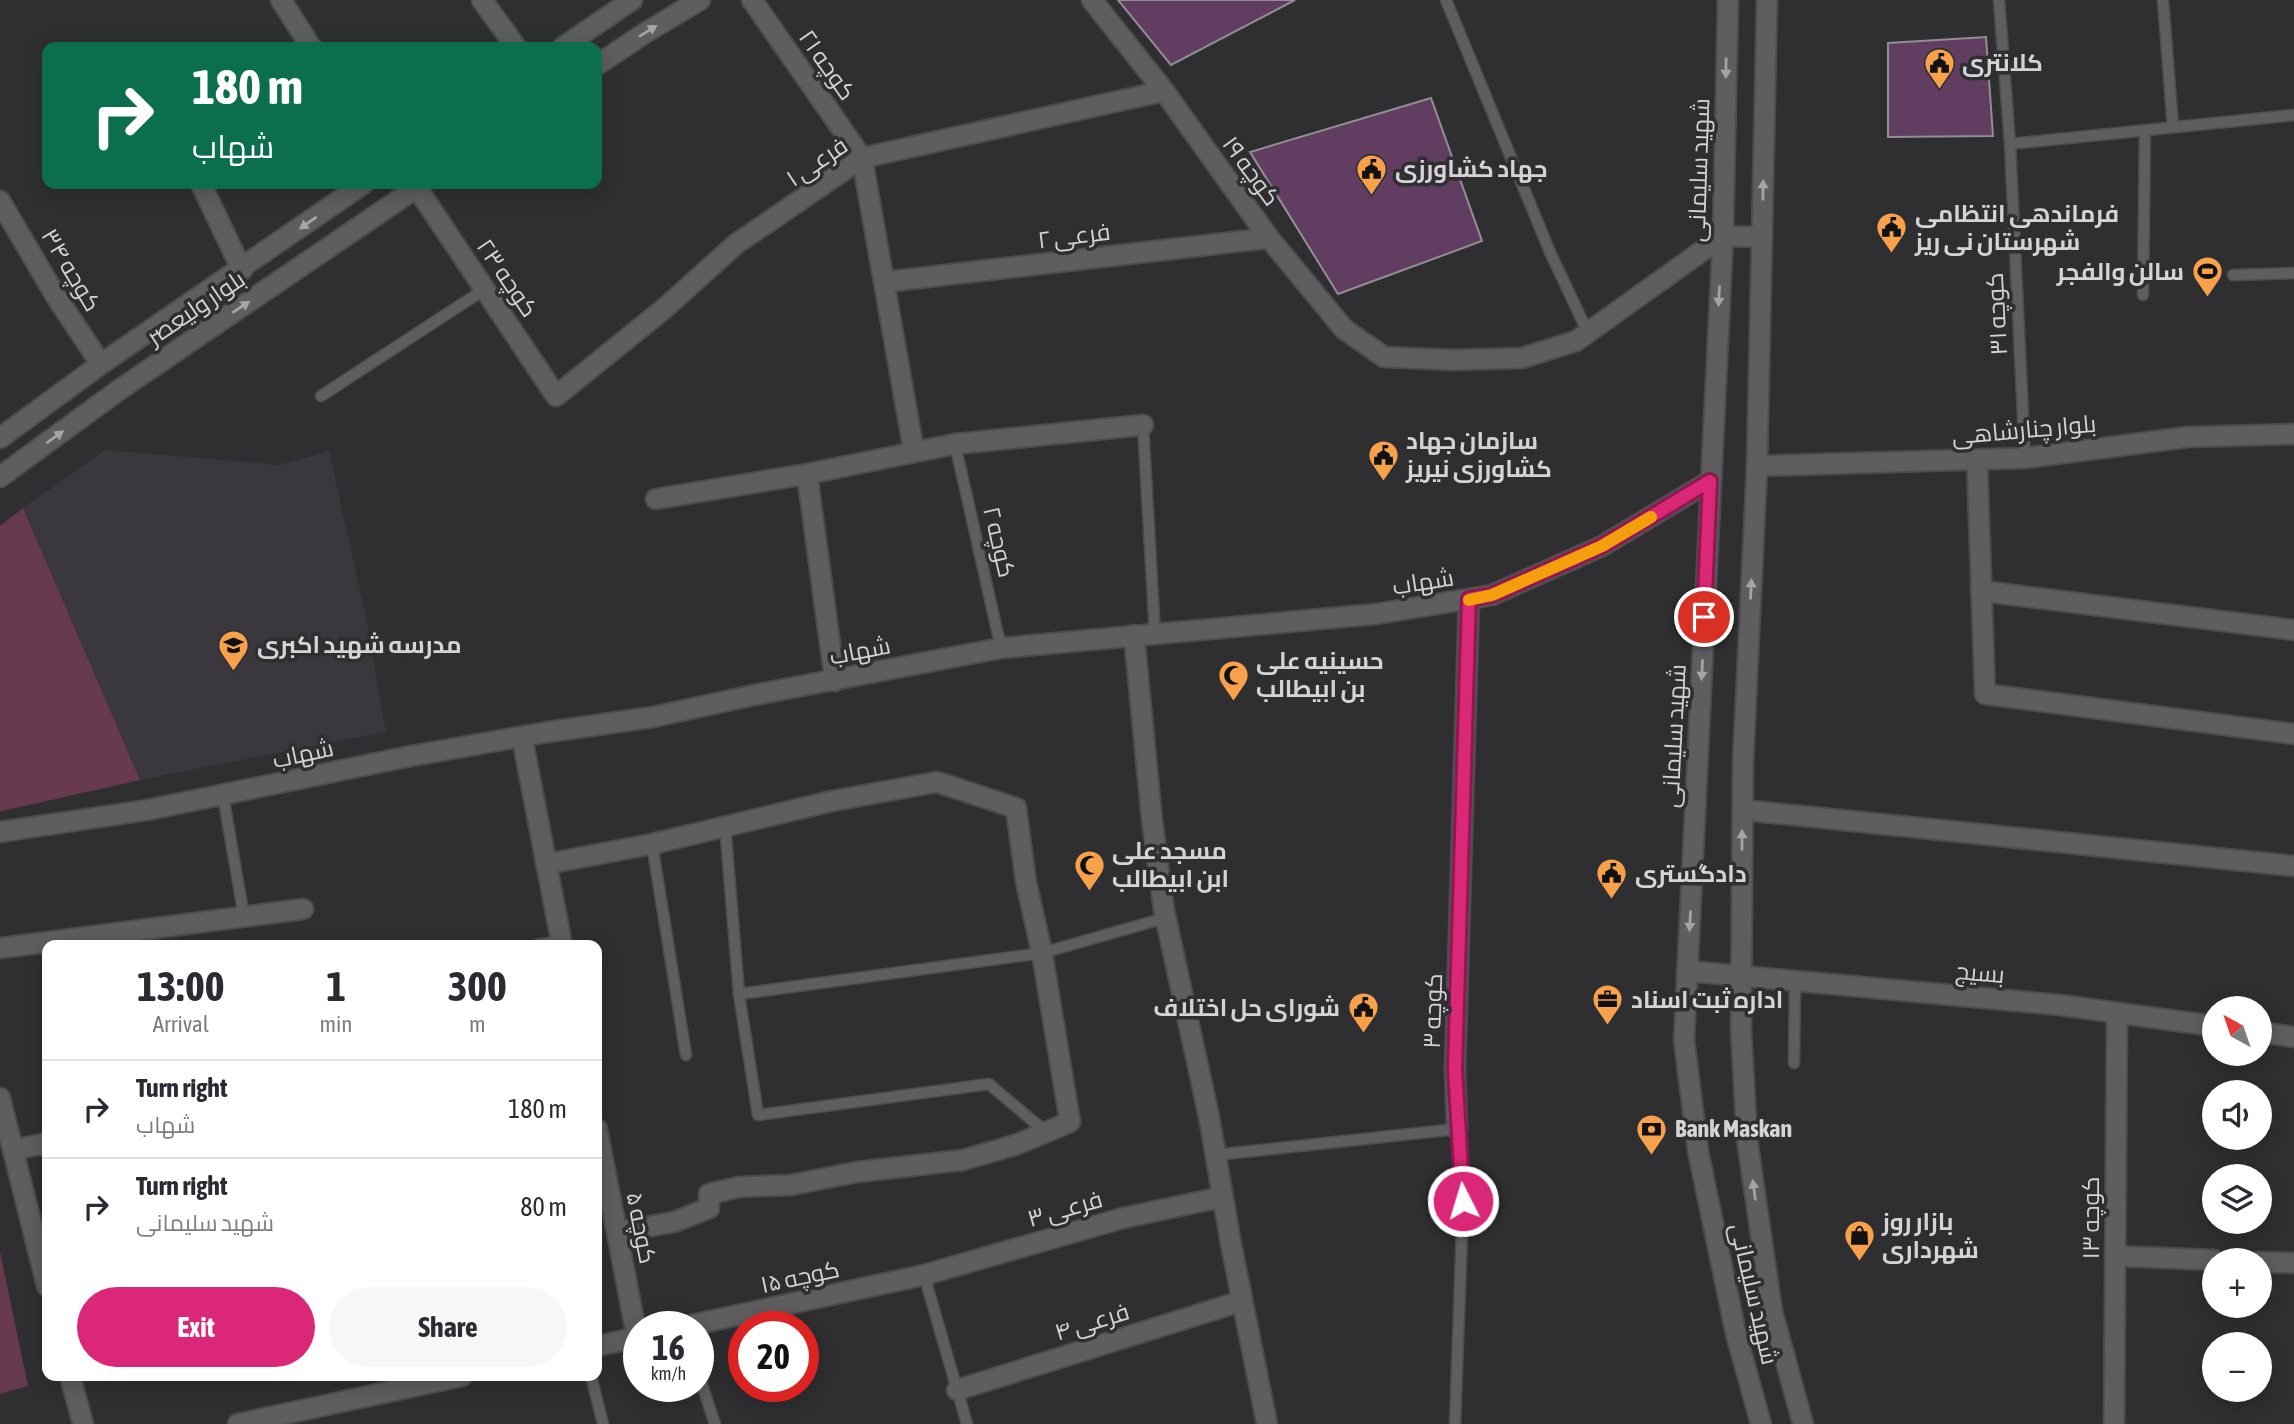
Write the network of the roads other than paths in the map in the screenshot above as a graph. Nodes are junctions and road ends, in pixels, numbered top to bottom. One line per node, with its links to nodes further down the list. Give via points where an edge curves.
1 (281, 0): 12 (street)
2 (482, 0): 13 (street)
3 (632, 0): 14 (street)
4 (700, 0): 15 (street, one-way to 4)
5 (752, 0): 21 (street, کوچه ۲۱)
6 (1091, 0): 16 (street, کوچه ۱۹)
7 (1446, 0): 36 (lane)
8 (1728, 0): 27 (street, شهید سلیمانی, one-way to 27)
9 (1767, 0): 28 (street, شهید سلیمانی, one-way to 9)
10 (2000, 0): 20 (lane, کوچه ۳۱)
11 (2163, 0): 18 (lane)
12 (309, 42)
13 (512, 42)
14 (570, 42)
15 (602, 62)
16 (1164, 91): 21 (street, فرعی ۱); 29 (street, کوچه ۱۹)
17 (2294, 115): 18 (lane)
18 (2173, 127): 19 (lane)
19 (2145, 130): 20 (lane); 35 (lane)
20 (2010, 144): 45 (lane, کوچه ۳۱)
21 (862, 158): 33 (street); 39 (street, فرعی ۱, via 736,244)
22 (203, 189): 30 (street)
23 (356, 189): 30 (street, بلوار ولیعصر, one-way to 30)
24 (415, 189): 49 (street, بلوار ولیعصر, one-way to 24, via 119,390)
25 (421, 189): 34 (street, کوچه ۲۳)
26 (0, 201): 37 (street, کوچه ۳۴)
27 (1723, 236): 28 (street); 36 (street); 50 (street, شهید سلیمانی, one-way to 50)
28 (1762, 237): 47 (street, شهید سلیمانی)
29 (1269, 238): 33 (street, فرعی ۲); 36 (street, کوچه ۱۹, via 1344,329 1384,357 1522,358)
30 (242, 270): 37 (street, بلوار ولیعصر)
31 (2294, 273): 32 (lane)
32 (2233, 275)
33 (884, 282): 44 (street)
34 (485, 289): 38 (lane); 39 (street, کوچه ۲۳)
35 (2143, 295)
36 (1588, 333)
37 (101, 365): 42 (street, بلوار ولیعصر)
38 (321, 396)
39 (556, 396)
40 (1143, 425): 43 (street); 55 (lane)
41 (2294, 434): 45 (street, بلوار چنارشاهی, via 2188,437)
42 (0, 438)
43 (955, 444): 44 (street); 57 (lane, کوچه ۲)
44 (914, 452): 48 (street)
45 (2025, 458): 46 (street, بلوار چنارشاهی)
46 (1977, 460): 47 (street, بلوار چنارشاهی); 52 (street)
47 (1757, 466): 62 (street, شهید سلیمانی, one-way to 47)
48 (807, 474): 51 (street); 58 (street)
49 (0, 477)
50 (1710, 481): 53 (street, شهاب, via 1602,546 1492,595); 76 (street, شهید سلیمانی, one-way to 76)
51 (656, 499)
52 (1981, 591): 54 (street); 59 (street, via 1985,694)
53 (1469, 599): 55 (street, شهاب, via 1377,614); 87 (street, کوچه ۳)
54 (2294, 630)
55 (1155, 634): 56 (street, شهاب)
56 (1135, 635): 57 (street, شهاب); 70 (street)
57 (1001, 648): 58 (street, شهاب)
58 (835, 681): 60 (street, شهاب, via 653,718)
59 (2294, 734)
60 (522, 737): 61 (street, شهاب); 66 (street)
61 (223, 795): 64 (street, شهاب); 69 (lane)
62 (1742, 810): 67 (street); 77 (street, شهید سلیمانی, one-way to 62)
63 (726, 825): 65 (street); 75 (street, via 937,782 1016,808); 79 (lane)
64 (0, 832)
65 (652, 844): 66 (street); 84 (lane)
66 (546, 864): 72 (street)
67 (2294, 866)
68 (303, 909): 69 (street)
69 (244, 917): 71 (street)
70 (1165, 918): 75 (lane); 92 (street)
71 (63, 940)
72 (560, 940)
73 (42, 943): 74 (street)
74 (0, 948)
75 (1042, 953): 79 (lane); 88 (street, via 1070,1122)
76 (1687, 971): 77 (street, بسیج); 118 (street, شهید سلیمانی, via 1684,1040 1698,1151 1736,1334)
77 (1742, 976): 78 (street, بسیج); 119 (street, شهید سلیمانی, one-way to 77, via 1772,1311 1747,1139)
78 (1795, 981): 80 (street, بسیج); 85 (lane)
79 (739, 994): 88 (lane, via 758,1115 989,1084)
80 (2117, 1013): 81 (street, بسیج); 95 (street, کوچه ۱۳)
81 (2202, 1024)
82 (2272, 1034): 83 (street)
83 (2294, 1037)
84 (687, 1055)
85 (1794, 1063)
86 (0, 1098): 90 (street)
87 (1457, 1129): 92 (lane); 117 (lane, کوچه ۳, via 1463,1201)
88 (1046, 1132): 94 (street, via 963,1160 791,1185 729,1189 709,1194 709,1208 674,1222)
89 (42, 1144): 90 (street)
90 (13, 1150): 99 (street)
91 (602, 1155): 94 (street, کوچه ۵)
92 (1216, 1155): 93 (street)
93 (1222, 1197): 100 (street, فرعی ۳, via 1123,1218); 101 (street)
94 (617, 1232): 102 (street, کوچه ۵)
95 (2115, 1256): 96 (street); 120 (street, کوچه ۱۳)
96 (2202, 1260)
97 (2272, 1262): 98 (street)
98 (2294, 1263)
99 (42, 1266)
100 (924, 1275): 103 (street, کوچه ۱۵); 109 (lane)
101 (1242, 1301): 109 (street, فرعی ۴); 116 (street)
102 (633, 1311)
103 (714, 1320)
104 (623, 1340): 105 (street)
105 (602, 1345)
106 (71, 1381): 111 (street)
107 (439, 1381): 112 (street)
108 (592, 1381): 113 (lane)
109 (957, 1390): 115 (lane)
110 (708, 1402): 114 (lane)
111 (83, 1424)
112 (238, 1424)
113 (603, 1424)
114 (715, 1424)
115 (967, 1424)
116 (1267, 1424)
117 (1455, 1424)
118 (1761, 1424)
119 (1803, 1424)
120 (2114, 1424)

